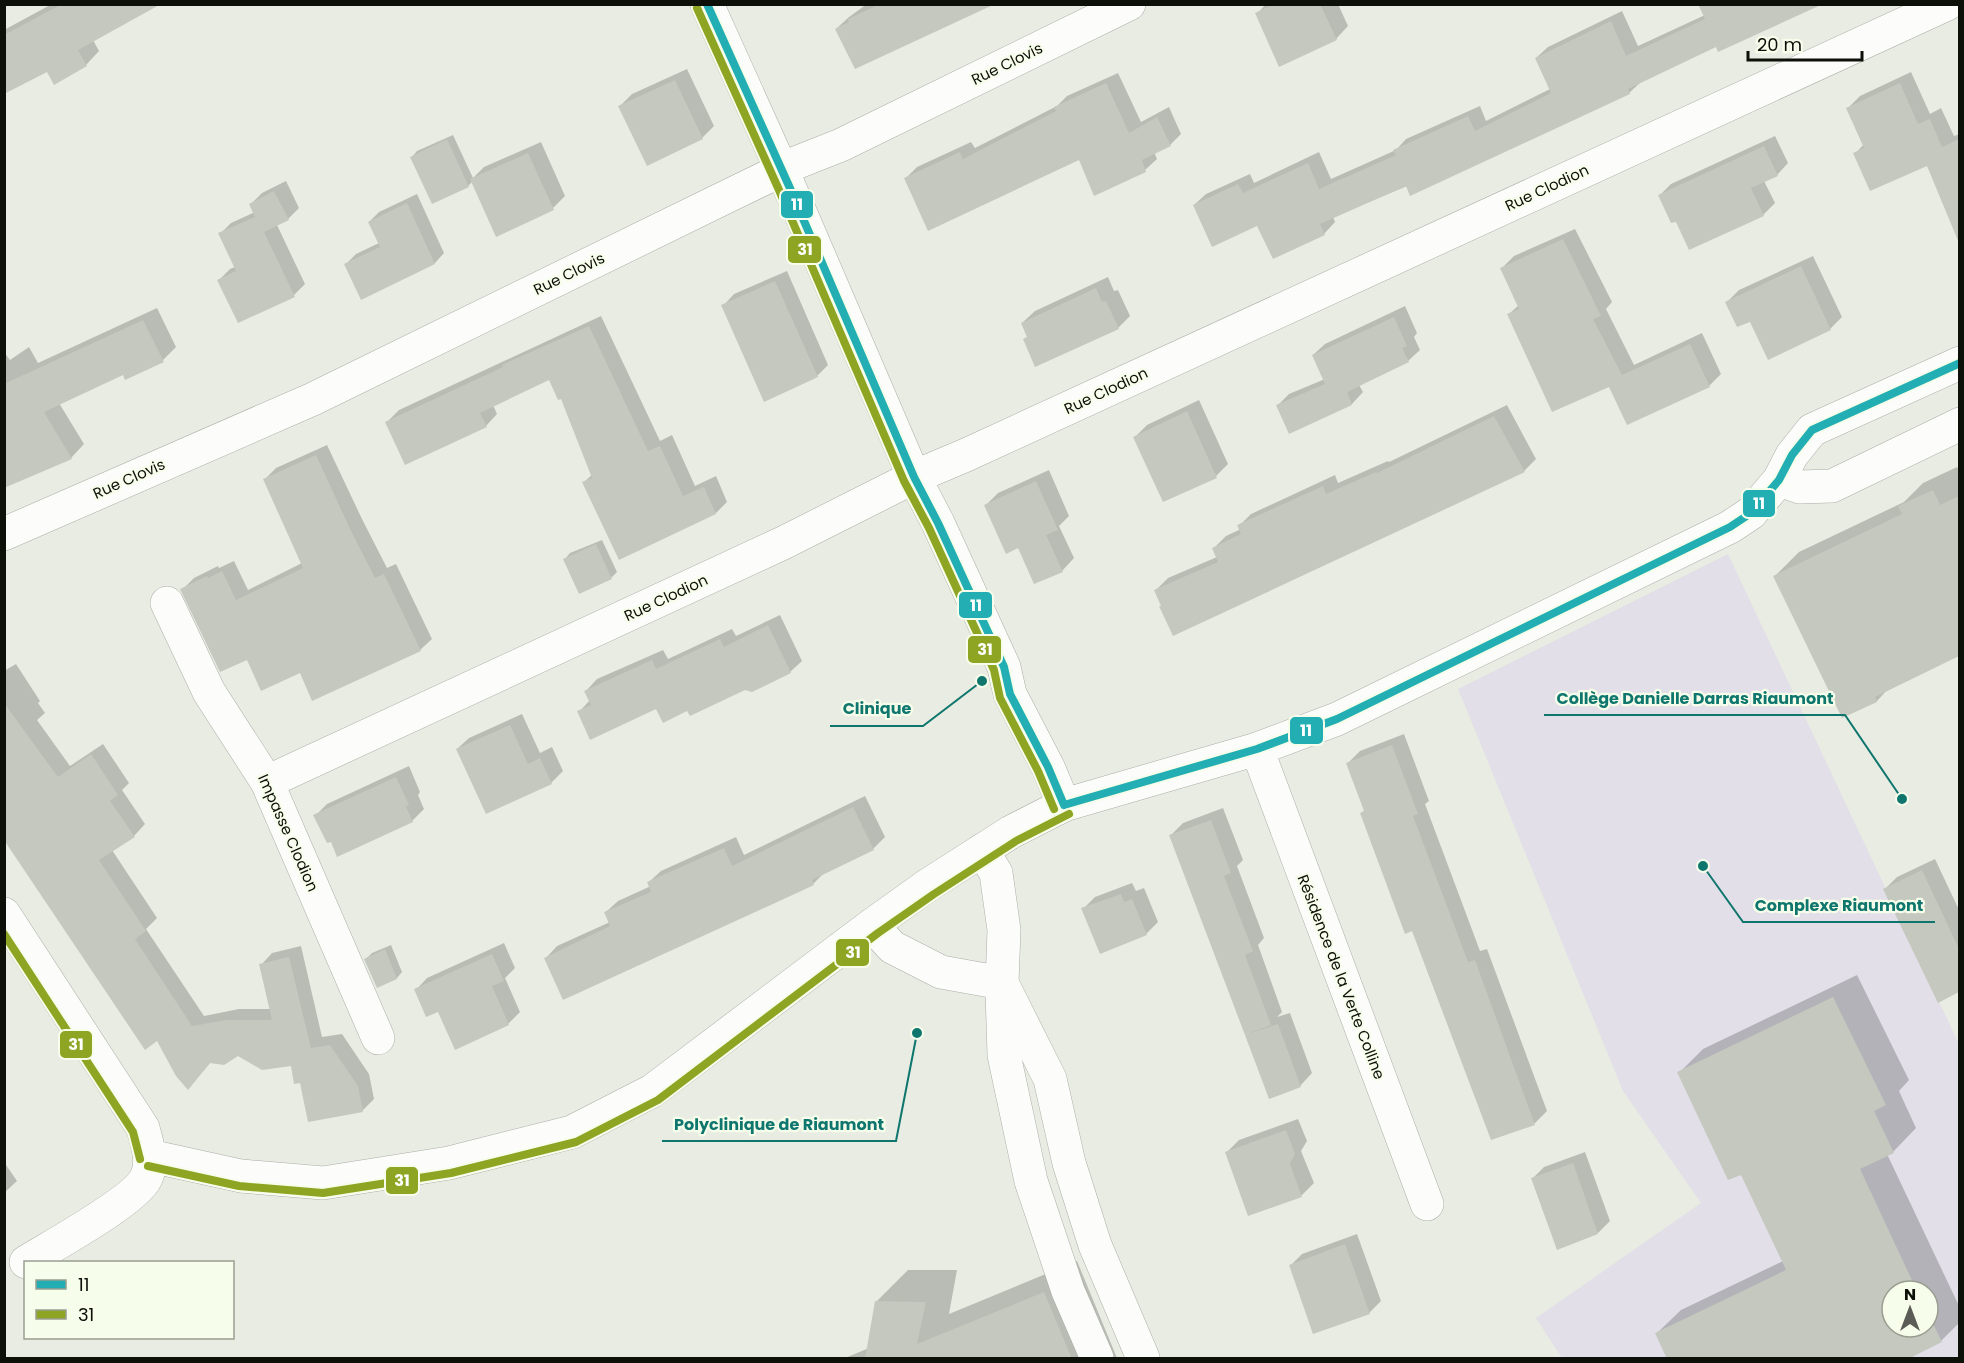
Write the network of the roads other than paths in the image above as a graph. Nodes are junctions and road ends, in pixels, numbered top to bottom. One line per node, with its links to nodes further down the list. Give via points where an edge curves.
1 (707, 4): 4 (street)
2 (1129, 4): 4 (street, Rue Clovis)
3 (1947, 4): 7 (street, Rue Clodion)
4 (782, 171): 7 (street); 9 (street, Rue Clovis, via 313,399)
5 (1959, 363): 8 (street, via 1812,430 1791,455)
6 (1959, 424): 8 (street, via 1832,486 1800,487)
7 (914, 477): 12 (street, Rue Clodion, via 783,543); 13 (street)
8 (1779, 480): 11 (street, via 1751,513 1730,527 1337,719)
9 (4, 534)
10 (167, 603): 12 (street, Impasse Clodion, via 209,692)
11 (1257, 749): 13 (street); 20 (street, Résidence de la Verte Colline)
12 (267, 782): 18 (street, Impasse Clodion)
13 (1064, 805): 14 (street)
14 (982, 850): 16 (street); 17 (street, via 996,873 1004,930)
15 (4, 914): 19 (street, via 143,1128)
16 (872, 925): 17 (street, via 892,947 941,972); 19 (street, via 652,1091 572,1132 449,1162 323,1183 241,1176)
17 (1002, 983): 24 (street, via 1004,1055 1031,1181 1068,1291); 25 (street, via 1050,1079 1069,1163 1095,1245)
18 (378, 1038)
19 (150, 1156): 21 (street, via 146,1178 127,1199)
20 (1426, 1204)
21 (29, 1261)
22 (24, 1264): 23 (street)
23 (4, 1276)
24 (1097, 1359)
25 (1143, 1359)

